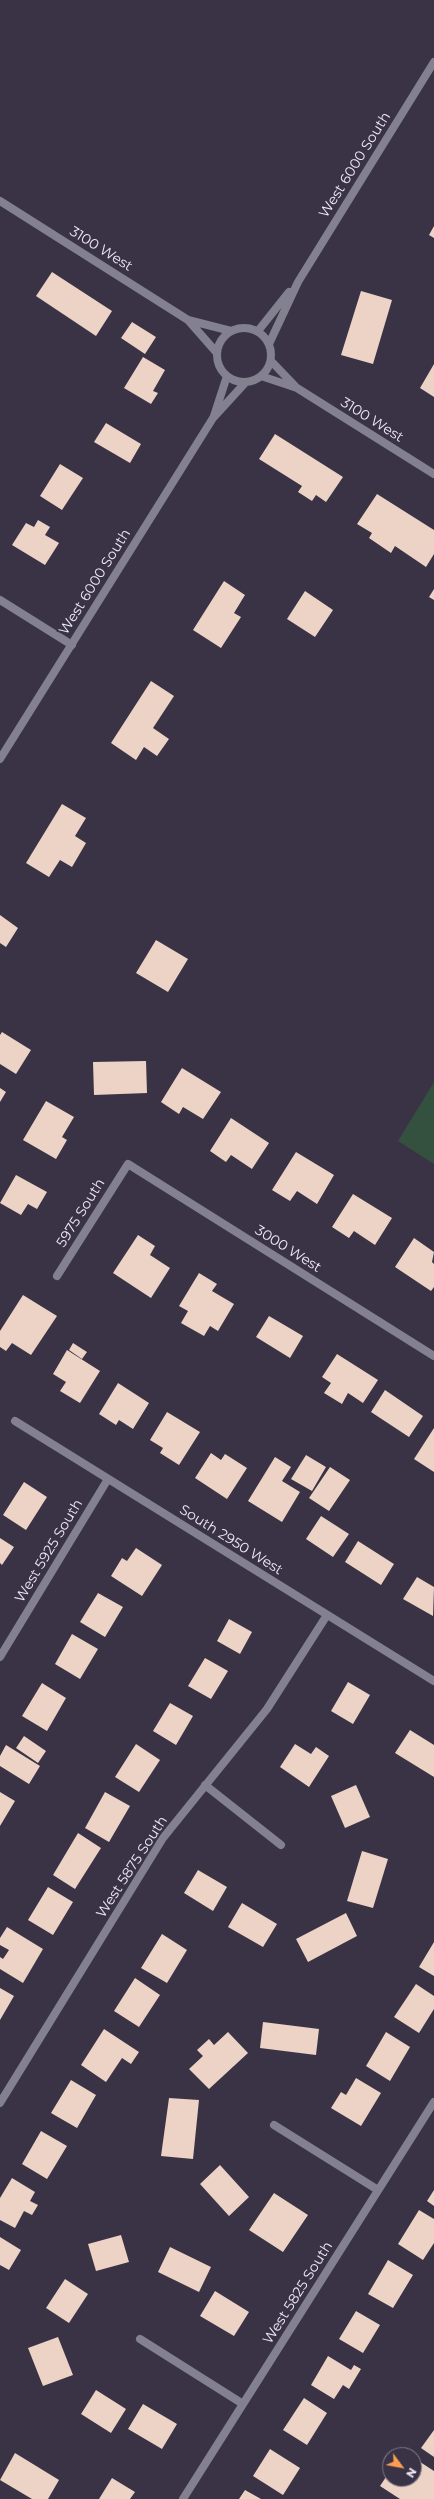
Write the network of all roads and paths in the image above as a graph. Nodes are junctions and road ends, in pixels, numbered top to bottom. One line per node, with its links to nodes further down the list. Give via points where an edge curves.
1 (434, 62): 3 (street, West 6000 South)
2 (0, 201): 4 (street, 3100 West)
3 (298, 282): 6 (street, West 6000 South); 7 (street, West 6000 South)
4 (188, 320): 5 (street, 3100 West); 8 (street, 3100 West)
5 (231, 331): 6 (street, via 242,328); 8 (street, via 221,339)
6 (258, 331): 7 (street)
7 (269, 344): 9 (street)
8 (216, 353): 10 (street, via 220,368)
9 (271, 361): 11 (street); 13 (street, 3100 West)
10 (227, 376): 12 (street); 14 (street, West 6000 South)
11 (261, 376): 12 (street); 13 (street, 3100 West)
12 (245, 383): 14 (street, West 6000 South)
13 (297, 388): 15 (street, 3100 West)
14 (213, 418): 17 (street, West 6000 South)
15 (434, 474)
16 (0, 600): 17 (street)
17 (72, 645): 18 (street, West 6000 South)
18 (0, 759)
19 (128, 1164): 20 (street, 5975 South); 21 (street, 3000 West)
20 (57, 1276)
21 (434, 1356)
22 (15, 1421): 23 (street, South 2950 West)
23 (108, 1479): 24 (street, South 2950 West); 25 (street, West 5925 South)
24 (327, 1615): 26 (street, South 2950 West); 27 (street, West 5875 South, via 267,1709)
25 (0, 1657)
26 (434, 1681)
27 (205, 1785): 28 (street); 30 (street, West 5875 South, via 163,1838)
28 (281, 1845)
29 (434, 2102): 32 (street, West 5825 South)
30 (0, 2103)
31 (274, 2125): 32 (street)
32 (378, 2190): 34 (street, West 5825 South)
33 (140, 2339): 34 (street)
34 (243, 2404): 35 (street, West 5825 South)
35 (183, 2499)

